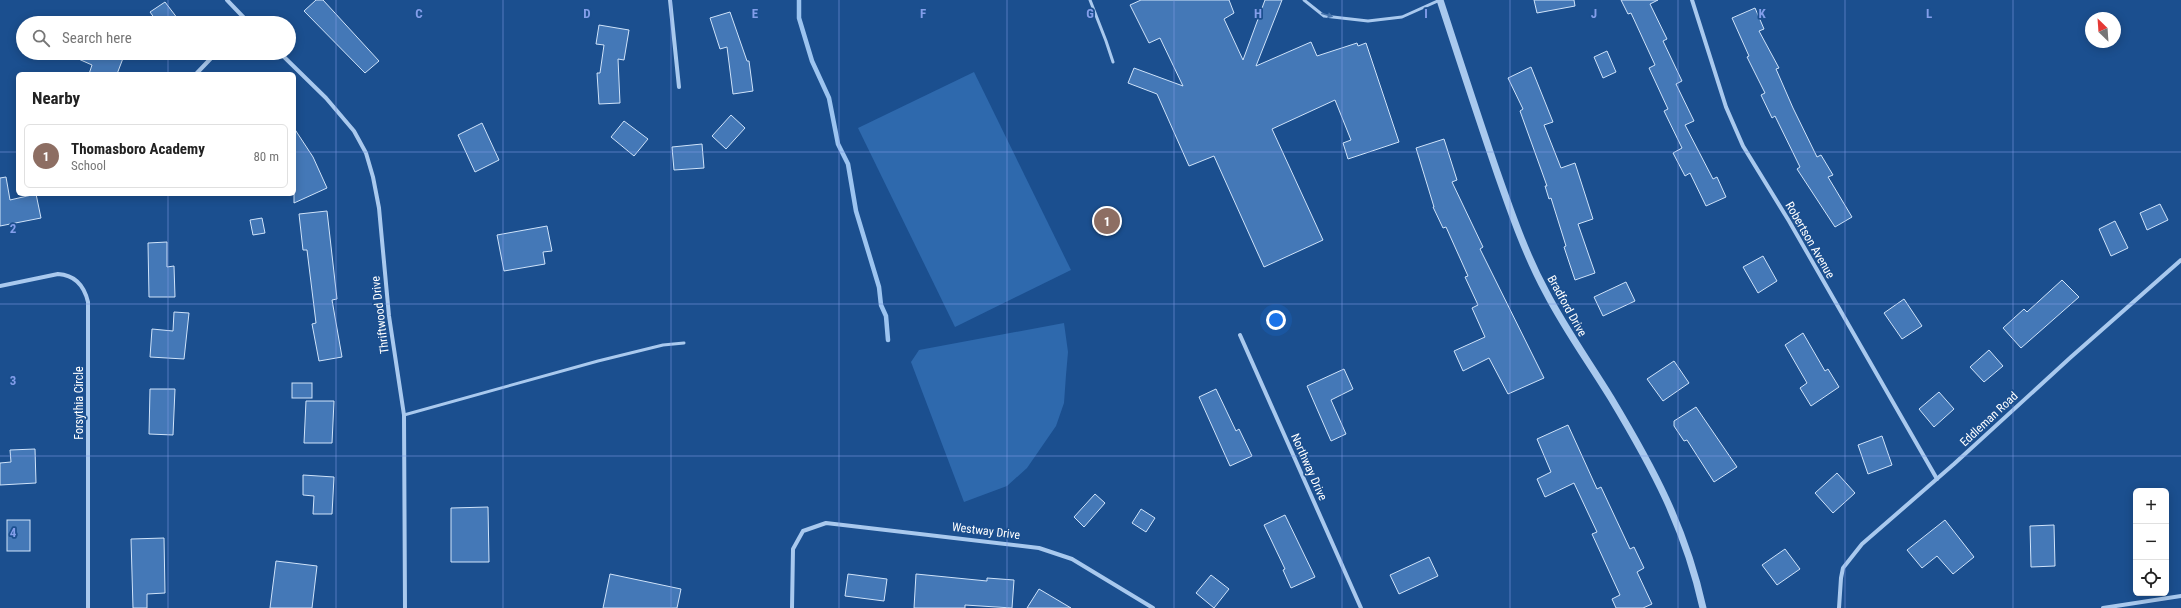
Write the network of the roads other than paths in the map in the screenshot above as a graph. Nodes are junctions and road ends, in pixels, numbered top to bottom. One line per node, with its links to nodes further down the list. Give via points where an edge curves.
1 (227, 0): 7 (street)
2 (670, 0): 12 (street)
3 (1090, 0): 10 (lane)
4 (1304, 0): 5 (lane, one-way to 5, via 1324,16 1368,21 1399,17)
5 (1441, 0): 25 (street, Bradford Drive, via 1502,186 1537,274 1560,318 1610,396 1660,484 1689,554)
6 (1692, 0): 18 (street, Robertson Avenue, via 1726,107 1743,146)
7 (242, 16)
8 (209, 60): 11 (street)
9 (287, 60): 17 (street, Thriftwood Drive, via 326,98 354,132 366,153 379,208 389,316)
10 (1113, 62)
11 (198, 72)
12 (679, 87)
13 (2181, 260): 18 (street, Eddleman Road)
14 (0, 286): 20 (street, Forsythia Circle, via 65,274 79,281 86,292)
15 (1240, 335): 24 (street, Northway Drive)
16 (684, 343): 17 (lane, via 663,345)
17 (404, 415): 21 (street, Thriftwood Drive)
18 (1937, 479): 26 (street, Eddleman Road, via 1855,552 1843,568 1840,578)
19 (2181, 596): 27 (street)
20 (88, 608)
21 (405, 608)
22 (792, 608): 23 (street, Westway Drive, via 793,549 803,531 826,523 1039,548 1072,559)
23 (1153, 608)
24 (1361, 608)
25 (1703, 608)
26 (1839, 608)
27 (2103, 608)

